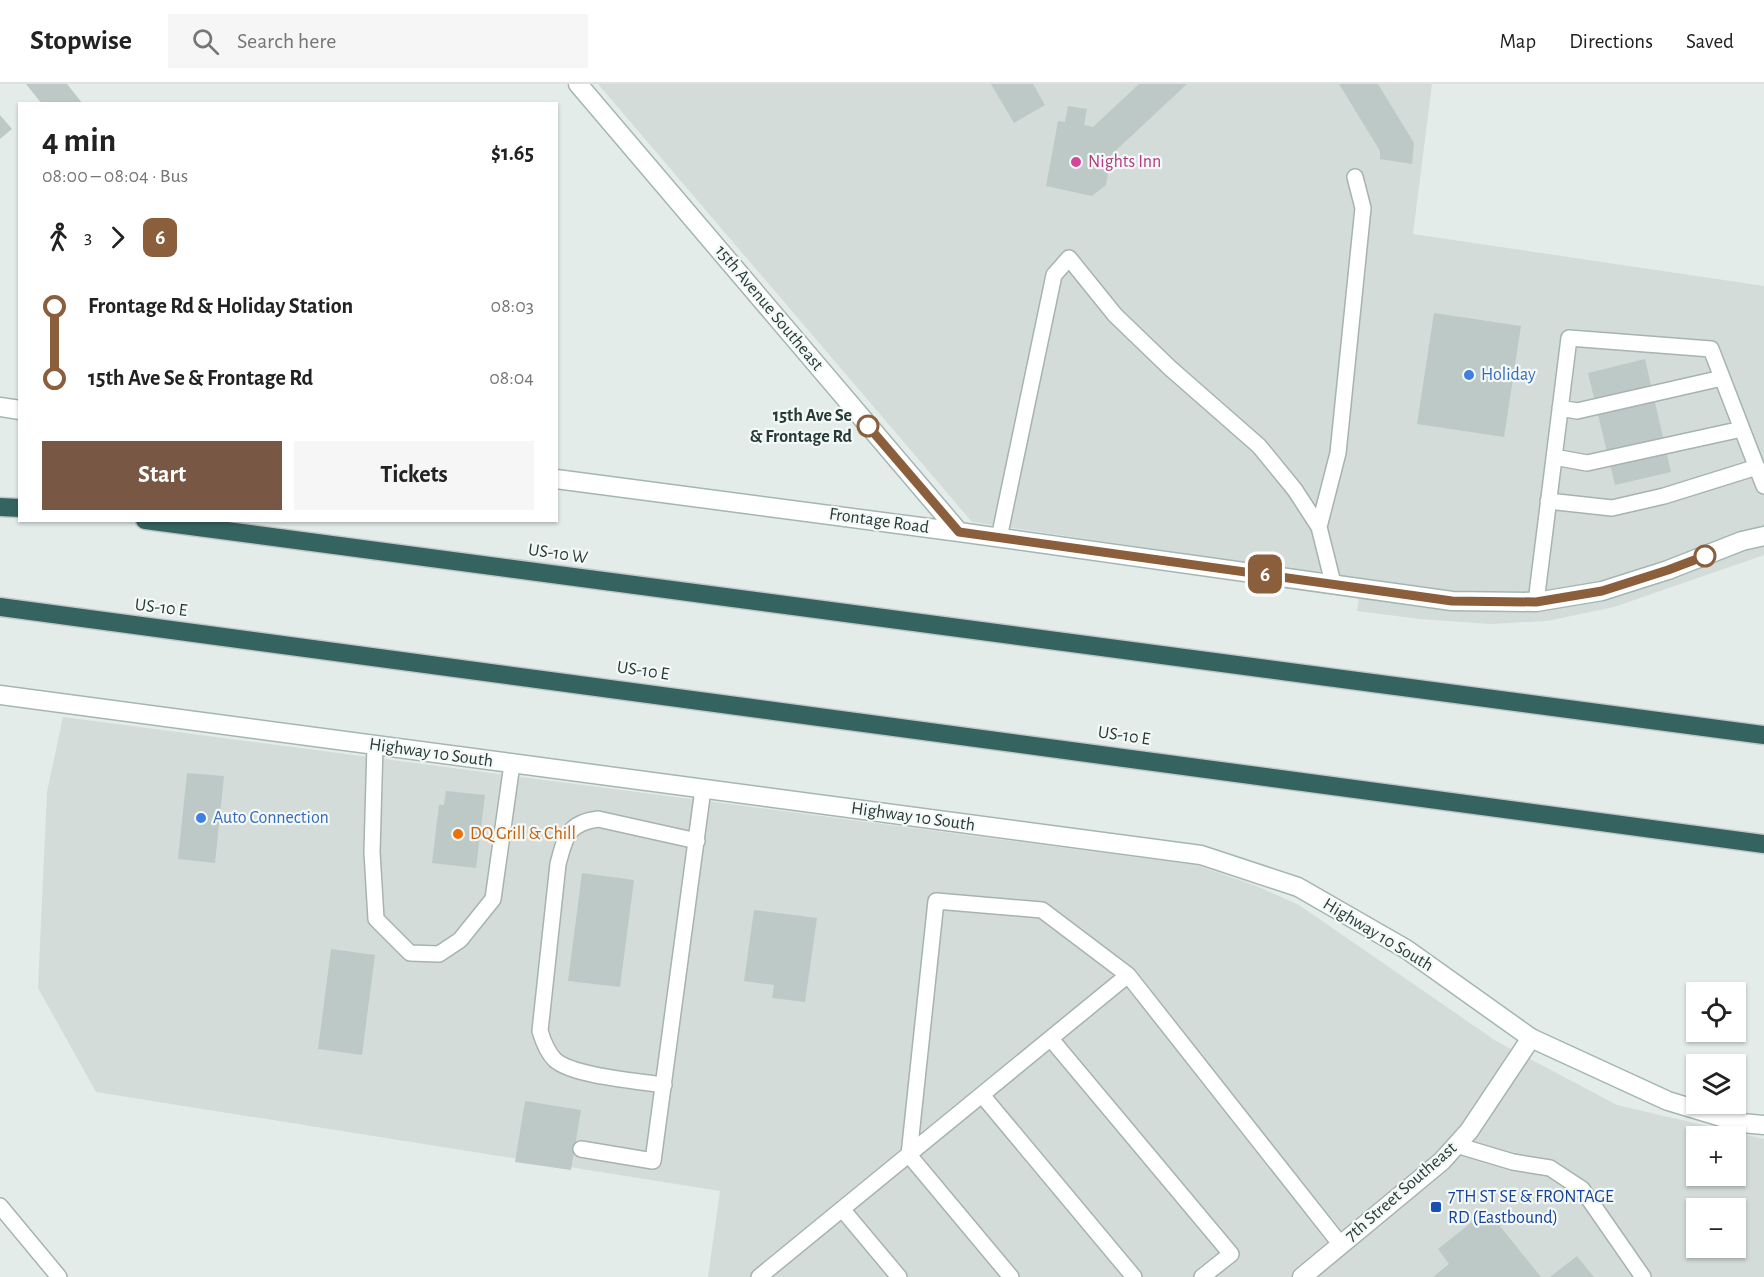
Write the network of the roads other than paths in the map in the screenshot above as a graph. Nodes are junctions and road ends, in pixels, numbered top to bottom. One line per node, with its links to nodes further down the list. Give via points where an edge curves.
1 (578, 84): 17 (street, 15th Avenue Southeast)
2 (1355, 177): 16 (lane, via 1363,208 1338,453)
3 (1722, 378): 5 (lane, via 1577,411); 5 (lane, via 1711,349 1569,338); 7 (lane)
4 (0, 407): 6 (street)
5 (1560, 408): 8 (lane)
6 (18, 411)
7 (1742, 429): 8 (lane, via 1587,463); 9 (lane)
8 (1554, 457): 12 (lane)
9 (1757, 467): 11 (lane); 12 (lane, via 1612,508)
10 (558, 479): 17 (street, Frontage Road)
11 (1764, 486)
12 (1548, 501): 21 (lane)
13 (0, 507): 14 (highway)
14 (18, 508)
15 (160, 522): 24 (highway, US-10 W)
16 (1319, 527): 19 (lane, via 1259,446 1115,315 1069,258 1054,275); 20 (lane)
17 (959, 532): 19 (street, Frontage Road)
18 (1764, 536): 21 (street, Frontage Road, via 1602,591)
19 (999, 538): 20 (street, Frontage Road)
20 (1333, 584): 21 (street, Frontage Road, via 1452,601)
21 (1536, 602)
22 (0, 607): 29 (highway, US-10 E)
23 (0, 695): 25 (street, Highway 10 South)
24 (1764, 735)
25 (375, 745): 26 (street, Highway 10 South); 26 (lane, via 372,852 376,919 410,953 439,954 460,940 493,899)
26 (512, 764): 27 (street, Highway 10 South)
27 (703, 789): 28 (lane); 31 (street, Highway 10 South, via 1202,855 1298,887 1406,948)
28 (697, 841): 33 (lane); 33 (lane, via 598,819 585,821 565,838 558,864 540,1031 543,1042 553,1059 565,1066)
29 (1764, 844)
30 (1128, 975): 32 (lane); 38 (lane, via 1042,910 936,901); 41 (lane)
31 (1531, 1038): 35 (street, Highway 10 South, via 1668,1101 1741,1123); 36 (street, 7th Street Southeast)
32 (1051, 1039): 34 (lane); 47 (lane, via 1231,1254)
33 (664, 1086): 37 (lane, via 653,1161)
34 (982, 1095): 38 (lane); 46 (lane)
35 (1764, 1125)
36 (1456, 1145): 41 (street, 7th Street Southeast); 49 (lane, via 1550,1168 1582,1189)
37 (581, 1149)
38 (909, 1155): 40 (lane); 45 (lane)
39 (0, 1206): 43 (lane)
40 (842, 1209): 42 (lane); 44 (lane)
41 (1341, 1245): 48 (street, 7th Street Southeast)
42 (769, 1274)
43 (59, 1277)
44 (899, 1277)
45 (1011, 1277)
46 (1134, 1277)
47 (1203, 1277)
48 (1302, 1277)
49 (1643, 1277)

